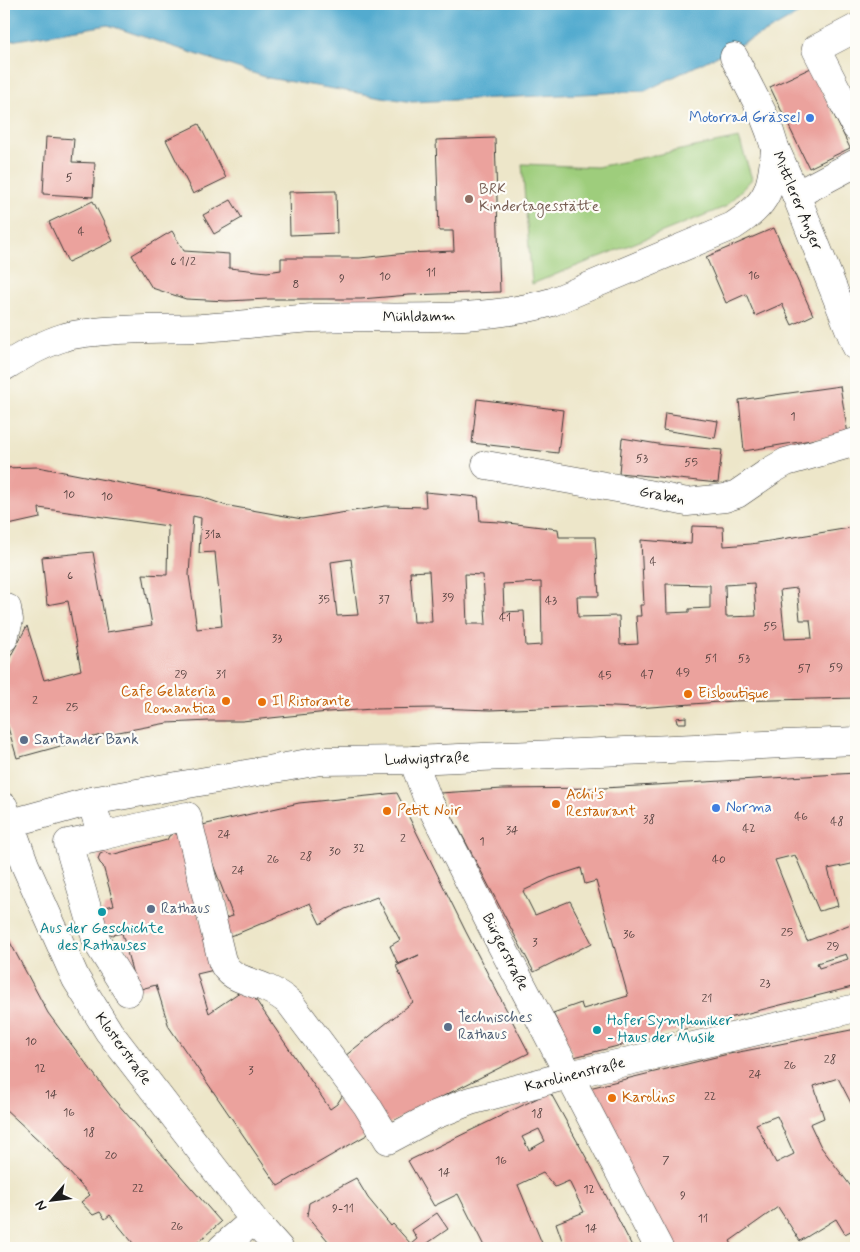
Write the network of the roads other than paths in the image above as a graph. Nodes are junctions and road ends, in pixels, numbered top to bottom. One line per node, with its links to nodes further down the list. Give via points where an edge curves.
1 (856, 28): 3 (street, via 816,48)
2 (734, 57): 4 (street, Mittlerer Anger, via 763,114)
3 (856, 127)
4 (775, 148): 6 (street, Mittlerer Anger); 8 (street, Mühldamm, via 773,176 766,194 747,216 733,226 552,302 528,309 464,316 313,318 202,328 104,331 52,341)
5 (856, 162): 6 (street)
6 (796, 195): 7 (street, Mittlerer Anger)
7 (856, 346)
8 (4, 367)
9 (856, 442): 10 (street, Graben, via 786,462 731,496 687,502)
10 (486, 465)
11 (8, 608): 12 (street, via 9,620)
12 (4, 638)
13 (856, 742): 14 (street, Ludwigstraße)
14 (413, 760): 15 (street, Ludwigstraße, via 320,761); 20 (street, Bürgerstraße, via 428,800)
15 (91, 801): 16 (street, Ludwigstraße); 17 (street)
16 (6, 819): 21 (street, Klosterstraße, via 76,979 109,1032)
17 (102, 836): 18 (street, via 68,843 97,942); 20 (street, Karolinenstraße, via 187,816 225,968 234,976 264,987 290,1003 366,1104 388,1140 470,1101)
18 (128, 992)
19 (856, 1008): 20 (street, Karolinenstraße)
20 (569, 1075): 24 (street, Bürgerstraße)
21 (254, 1220): 22 (street); 23 (street, Klosterstraße)
22 (222, 1248)
23 (279, 1248)
24 (659, 1248)

